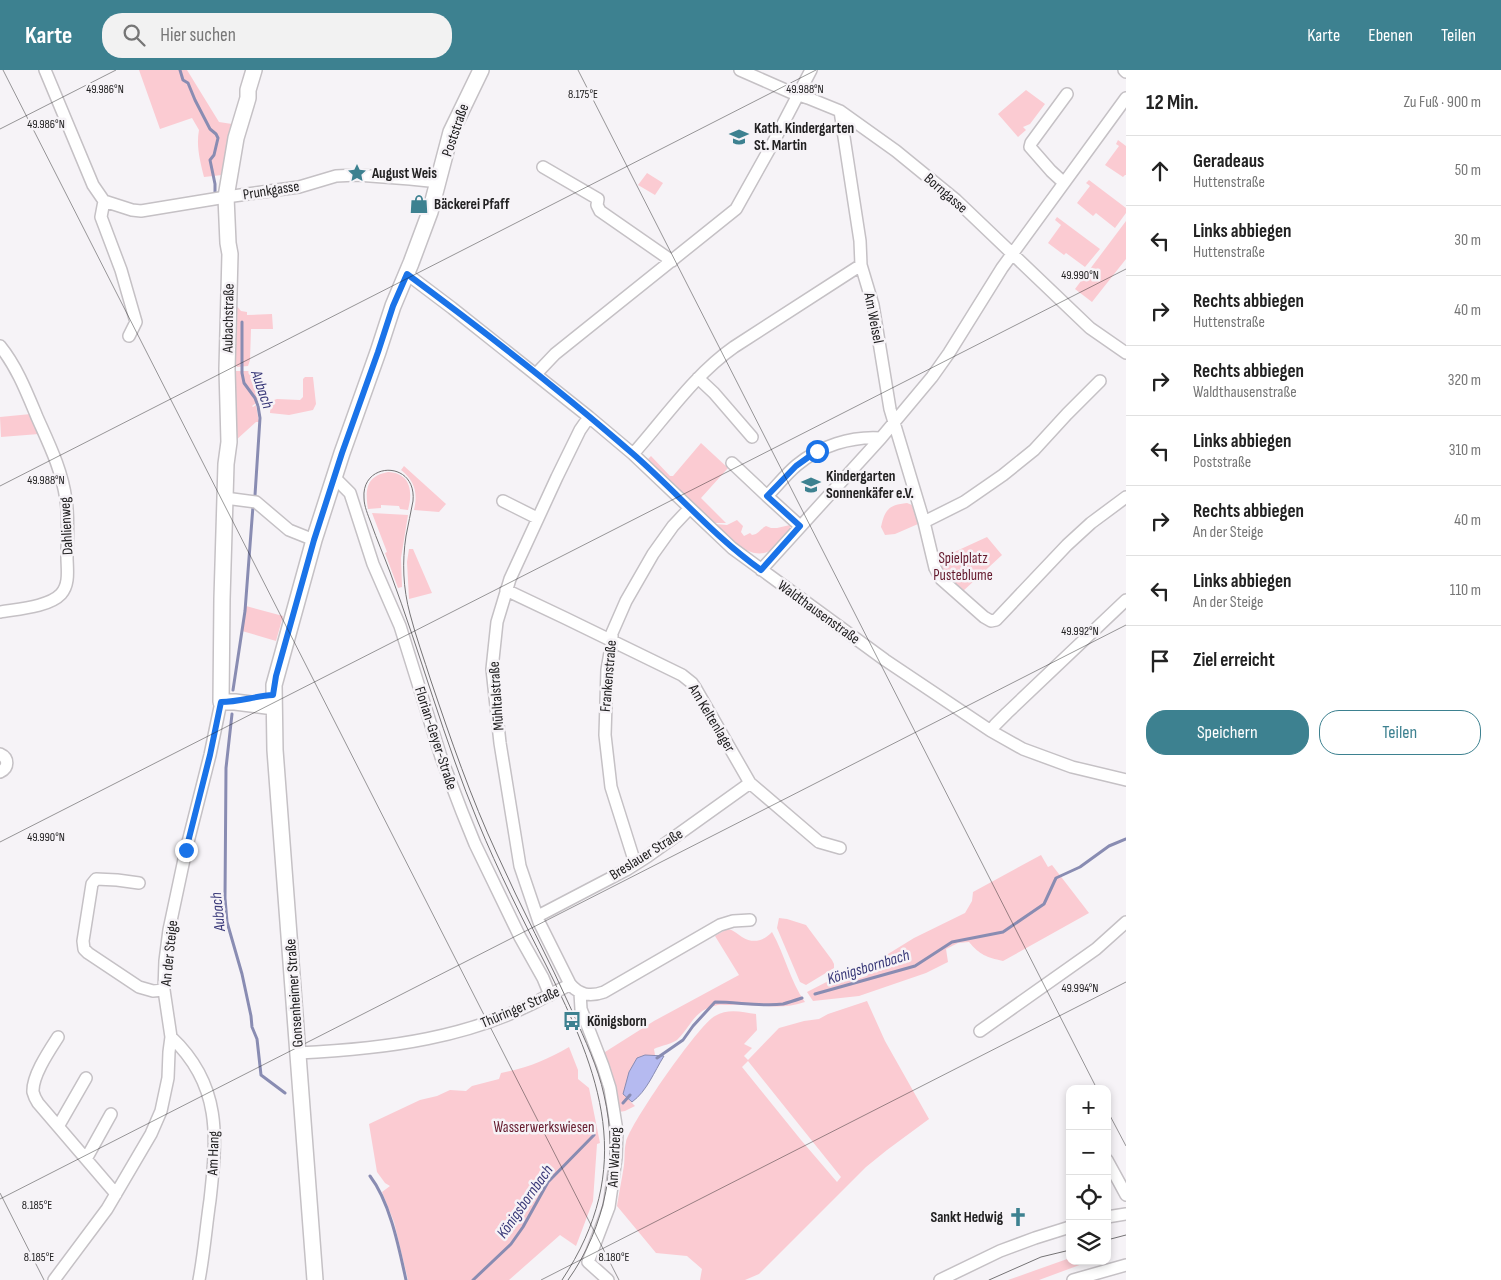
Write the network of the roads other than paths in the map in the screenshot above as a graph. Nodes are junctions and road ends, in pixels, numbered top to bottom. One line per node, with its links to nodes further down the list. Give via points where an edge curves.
1 (45, 70): 14 (street, via 93,186)
2 (254, 70): 13 (main road, Aubachstraße, via 236,138)
3 (481, 70): 11 (main road, Poststraße, via 451,132)
4 (740, 70): 7 (street, Borngasse)
5 (811, 70): 7 (street)
6 (1067, 94): 12 (street, via 1030,146)
7 (798, 95): 9 (street, Borngasse); 16 (street, via 740,203)
8 (1126, 98): 12 (street)
9 (840, 111): 15 (street, Borngasse, via 927,175); 17 (street, Am Weisel)
10 (543, 167): 16 (street, via 598,199 600,211)
11 (439, 182): 13 (street, Prunkgasse, via 336,176 299,187); 18 (main road, Poststraße)
12 (1064, 182): 15 (street)
13 (226, 196): 14 (street, Prunkgasse, via 141,211); 34 (main road, Aubachstraße, via 230,254)
14 (104, 201): 19 (street, via 101,218 136,322)
15 (1012, 254): 21 (street, Borngasse, via 1090,328); 26 (street, via 949,353)
16 (672, 261): 22 (street, via 555,354)
17 (861, 265): 23 (street, via 734,347); 26 (street, Am Weisel, via 873,305)
18 (407, 274): 22 (street, Waldthausenstraße); 31 (main road, Poststraße, via 393,306)
19 (129, 336)
20 (0, 346): 44 (street, Dahlienweg, via 24,387 57,464 68,519 67,578 62,593 47,602)
21 (1126, 353)
22 (536, 374): 25 (street, Waldthausenstraße)
23 (698, 378): 27 (street); 29 (street)
24 (1100, 381): 38 (street, via 1034,450 1003,475 964,502)
25 (589, 416): 29 (street, Waldthausenstraße); 37 (street, Mühltalstraße)
26 (894, 423): 28 (street); 38 (street, Am Weisel)
27 (752, 437)
28 (881, 438): 32 (street, via 844,442 817,451 796,466); 39 (street)
29 (634, 454): 36 (street, Waldthausenstraße)
30 (732, 463): 32 (street)
31 (335, 478): 40 (main road, Poststraße); 62 (street, Florian-Geyer-Straße, via 350,493 374,564 400,626 441,757 462,812)
32 (767, 496): 39 (street)
33 (1126, 496): 38 (street, Am Weisel, via 1067,545 993,621 976,611 938,575)
34 (226, 498): 40 (street, via 256,502 289,530); 47 (main road, Aubachstraße, via 222,599)
35 (503, 501): 37 (street)
36 (690, 509): 41 (street, Waldthausenstraße); 45 (street, Frankenstraße, via 662,540 640,574 612,632)
37 (537, 518): 42 (street, Mühltalstraße)
38 (924, 522)
39 (800, 526): 41 (street)
40 (314, 540): 46 (main road, Poststraße, via 276,676)
41 (761, 570): 48 (street, Waldthausenstraße)
42 (506, 590): 45 (street, Am Keltenlager); 56 (street, Mühltalstraße, via 496,622 493,678 520,866)
43 (1126, 600): 48 (street)
44 (0, 612)
45 (612, 641): 52 (street, Am Keltenlager, via 692,684); 54 (street, Frankenstraße, via 606,670 605,735 611,787)
46 (274, 701): 47 (main road); 66 (main road, Gonsenheimer Straße)
47 (228, 702): 60 (street, An der Steige, via 210,755 176,891)
48 (991, 732): 51 (street, Waldthausenstraße, via 1057,762)
49 (0, 754): 50 (street, via 7,763)
50 (0, 772)
51 (1126, 780)
52 (750, 784): 53 (street, Am Keltenlager, via 819,842); 54 (street, Breslauer Straße)
53 (840, 848)
54 (635, 863): 56 (street, Breslauer Straße)
55 (138, 883): 60 (street, via 96,879 92,884 84,948 88,954 139,987)
56 (538, 916): 59 (street, Mühltalstraße)
57 (750, 920): 61 (street, Thüringer Straße, via 720,925 604,992 594,995)
58 (1126, 922): 63 (street, via 1096,949)
59 (570, 984): 61 (street, Thüringer Straße); 62 (street, Thüringer Straße)
60 (164, 990): 65 (street, An der Steige)
61 (580, 993): 81 (street, Am Warberg, via 581,1009 610,1088 617,1131 609,1208 588,1262)
62 (550, 995): 66 (street, Thüringer Straße, via 498,1019 426,1040)
63 (980, 1031)
64 (58, 1037): 69 (street, via 43,1061 33,1090 38,1103)
65 (172, 1037): 72 (street, An der Steige, via 161,1111); 79 (street, Am Hang, via 198,1071 212,1106 214,1162)
66 (298, 1053): 80 (main road, Gonsenheimer Straße)
67 (86, 1078): 69 (street)
68 (112, 1114): 70 (street)
69 (59, 1126): 70 (street)
70 (86, 1159): 72 (street)
71 (1111, 1167): 73 (street)
72 (116, 1194): 78 (street, An der Steige)
73 (1126, 1195)
74 (1126, 1214): 75 (street)
75 (1111, 1216)
76 (1066, 1228): 82 (street, via 1000,1251)
77 (1126, 1264): 83 (street)
78 (54, 1280)
79 (199, 1280)
80 (316, 1280)
81 (608, 1280)
82 (940, 1280)
83 (1073, 1280)

